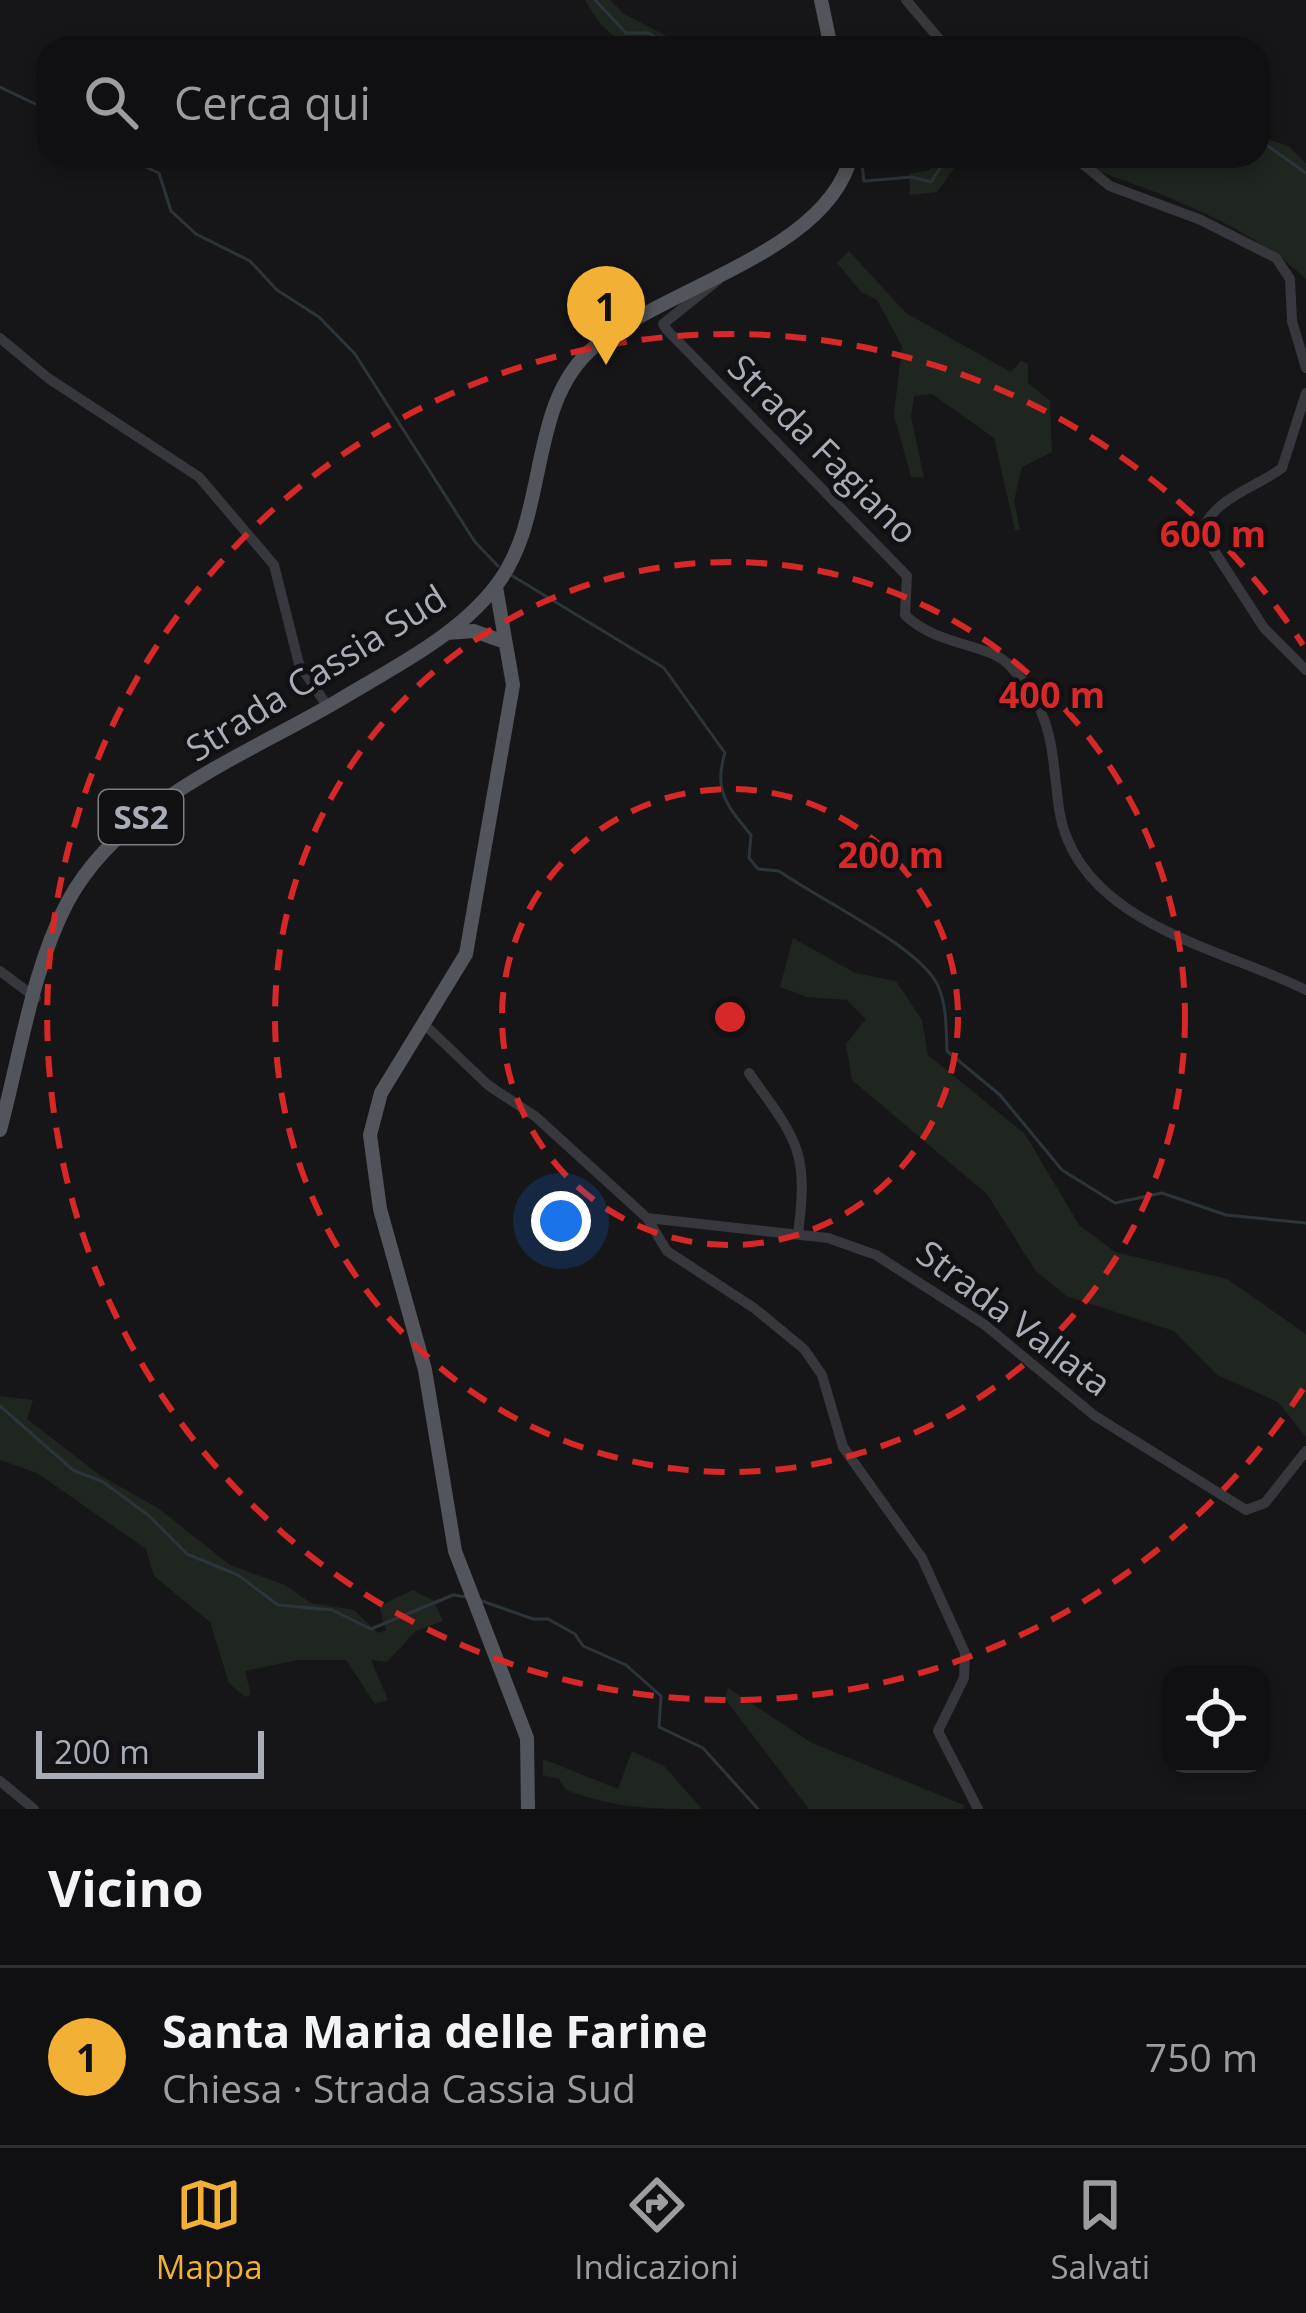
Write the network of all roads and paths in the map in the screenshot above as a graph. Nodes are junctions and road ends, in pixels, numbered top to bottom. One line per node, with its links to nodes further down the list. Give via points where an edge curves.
1 (821, 0): 3 (main road)
2 (906, 0): 4 (street)
3 (828, 36)
4 (937, 36)
5 (846, 168): 7 (main road, Strada Cassia Sud / SS2, via 815,215)
6 (1088, 168): 9 (street, via 1110,186 1276,258 1290,279)
7 (718, 273): 11 (main road, Strada Cassia Sud / SS2, via 609,335 576,365); 18 (street, Strada Fagiano, via 718,282 663,324 907,576 905,615 924,633 1006,661 1026,686 1054,741 1066,834 1098,883 1174,939)
8 (0, 338): 16 (street, via 209,488 274,565 299,664)
9 (1306, 368)
10 (1306, 393): 15 (street, via 1282,468 1236,495 1202,532 1264,628)
11 (503, 576): 12 (main road, Strada Cassia Sud / SS2); 14 (main road)
12 (476, 608): 13 (main road, Strada Cassia Sud / SS2); 14 (main road)
13 (442, 635): 14 (main road, via 474,631); 16 (main road, Strada Cassia Sud / SS2)
14 (503, 639): 20 (main road, via 513,685 466,955)
15 (1306, 670)
16 (328, 707): 19 (main road, Strada Cassia Sud / SS2, via 155,807 110,843 68,902)
17 (0, 971): 19 (street)
18 (1306, 990)
19 (36, 998): 22 (main road, Strada Cassia Sud / SS2)
20 (425, 1025): 23 (street); 28 (main road, via 377,1100 370,1146 424,1370 452,1535 527,1738)
21 (749, 1073): 24 (street, via 803,1160)
22 (0, 1130)
23 (647, 1217): 24 (street, Strada Vallata); 29 (street, via 667,1251 754,1308 822,1375 843,1447 922,1558 965,1653 964,1678 938,1731)
24 (798, 1234): 25 (street, Strada Vallata, via 901,1269 985,1325 1095,1416 1246,1510 1265,1503)
25 (1306, 1451)
26 (0, 1781): 27 (street)
27 (34, 1809)
28 (528, 1809)
29 (978, 1809)

